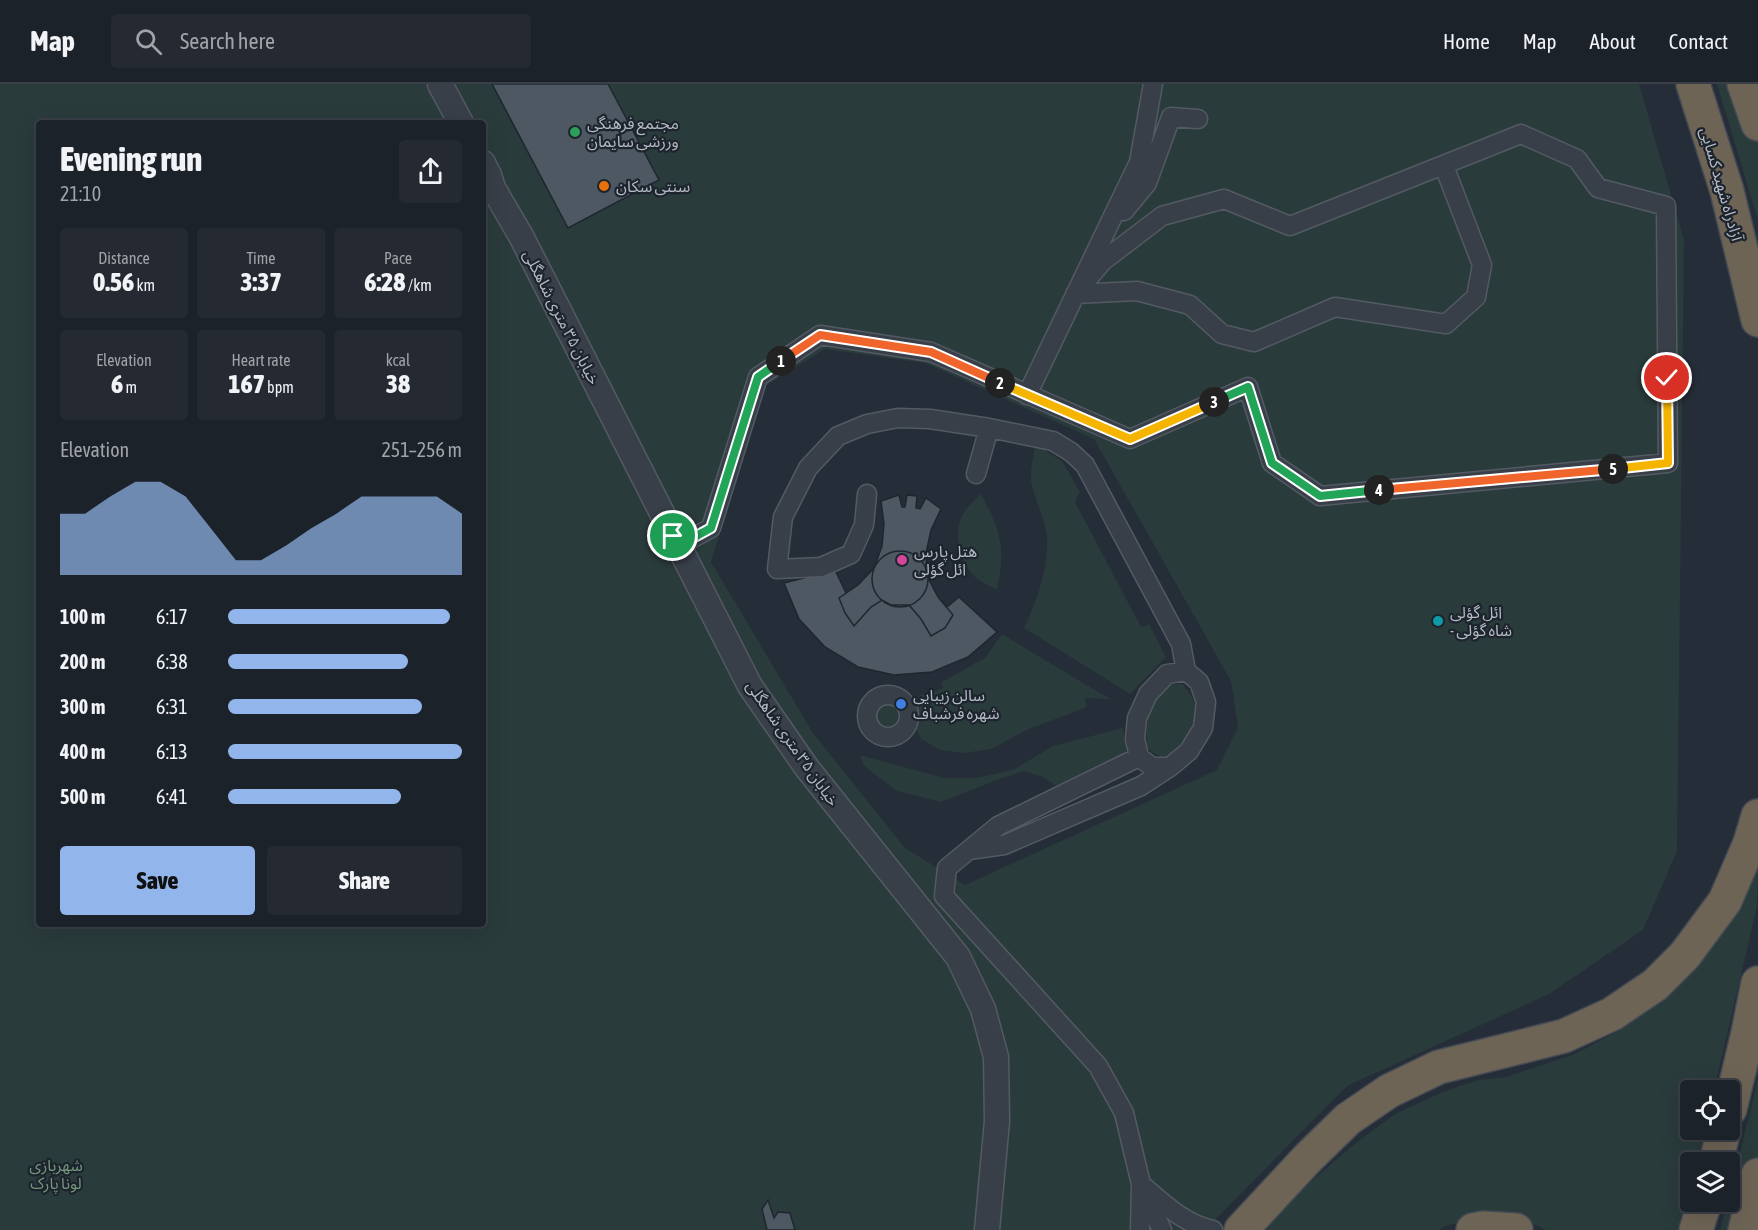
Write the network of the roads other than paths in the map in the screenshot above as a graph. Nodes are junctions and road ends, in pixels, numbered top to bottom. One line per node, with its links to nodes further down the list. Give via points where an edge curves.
1 (440, 84): 6 (street)
2 (1152, 84): 10 (street, via 1139,162)
3 (1693, 84): 12 (highway, آزادراه شهید کسایی, via 1726,191)
4 (1744, 84): 7 (highway)
5 (1198, 119): 10 (street, via 1172,117 1147,183)
6 (459, 120)
7 (1758, 124)
8 (1444, 166): 11 (street, via 1290,226 1224,199 1162,216 1103,261); 11 (street, via 1482,265 1476,297 1446,324 1335,307 1254,342 1222,334 1190,305 1137,291); 13 (street, via 1521,134 1576,159 1598,188 1666,206 1668,463 1320,496 1272,463 1248,387 1130,439)
9 (486, 170): 17 (street, خیابان ۳۵ متری شاهگلی)
10 (1100, 242): 11 (street)
11 (1075, 294): 13 (street)
12 (1758, 320)
13 (1027, 395): 17 (street, via 931,352 820,335 758,377 711,528)
14 (989, 428): 15 (street); 16 (street, via 898,418 867,424 838,436 808,468 783,517 777,569 821,567 851,554 864,525); 18 (street, via 1053,441 1085,465 1181,644)
15 (976, 474)
16 (867, 494)
17 (678, 546): 29 (street, خیابان ۳۵ متری شاهگلی, via 750,686 807,768 958,957 983,1009 996,1057 997,1121)
18 (1186, 671): 19 (street, via 1167,674 1148,694 1137,718 1135,739); 20 (street, via 1199,682 1206,702 1203,728 1189,751)
19 (1139, 757): 20 (street, via 1152,766); 22 (street, via 998,826)
20 (1170, 767): 22 (street, via 1141,786 1004,845)
21 (1758, 816): 33 (highway, via 1725,901 1685,955 1655,986 1612,1014 1564,1036 1439,1067 1389,1091 1348,1119)
22 (967, 850): 26 (street, via 947,868 944,896 1098,1065 1124,1113)
23 (1758, 983): 24 (highway)
24 (1737, 1080)
25 (1758, 1175): 28 (highway)
26 (1142, 1184): 30 (street); 31 (street); 32 (street, via 1172,1212)
27 (1702, 1212): 36 (highway)
28 (1748, 1226)
29 (987, 1230)
30 (1140, 1230)
31 (1162, 1230)
32 (1213, 1230)
33 (1241, 1230)
34 (1473, 1230): 35 (highway)
35 (1516, 1230)
36 (1696, 1230)

